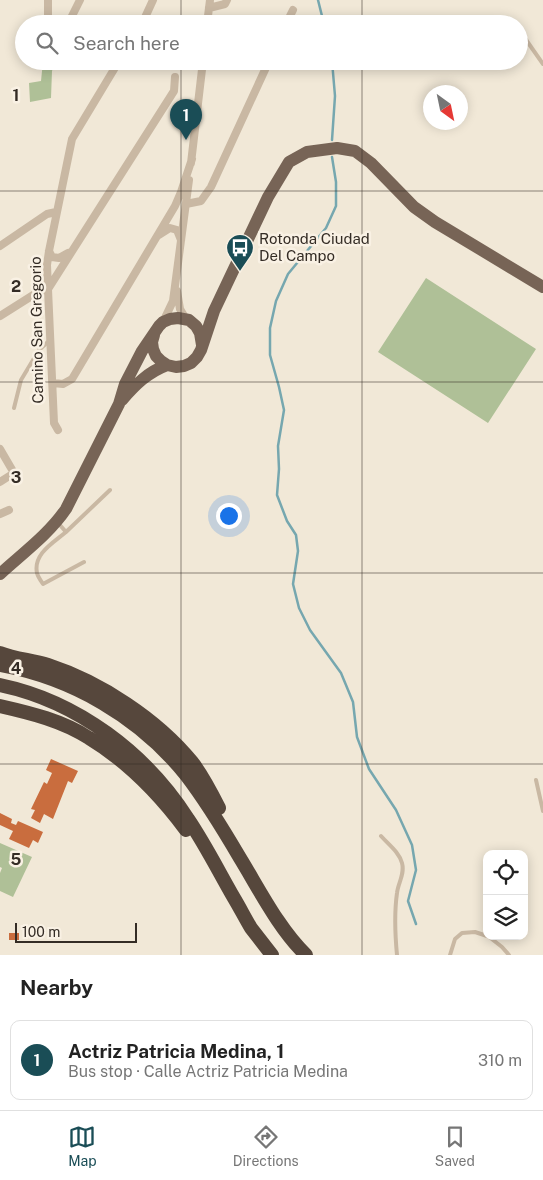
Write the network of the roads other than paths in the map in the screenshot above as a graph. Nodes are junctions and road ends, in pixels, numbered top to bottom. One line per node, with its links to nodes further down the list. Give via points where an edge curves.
1 (48, 0): 7 (street)
2 (80, 0): 8 (street)
3 (153, 0): 9 (street)
4 (227, 0): 5 (street, via 225,4)
5 (210, 4)
6 (293, 10): 10 (street)
7 (48, 15)
8 (72, 15)
9 (146, 15)
10 (290, 15)
11 (528, 43): 12 (lane)
12 (543, 64)
13 (114, 70): 19 (street, Camino San Gregorio, via 72,139)
14 (202, 70): 17 (street)
15 (265, 70): 18 (street, via 211,187 201,202)
16 (175, 77): 24 (street, via 174,91)
17 (192, 159): 18 (street); 20 (street, via 181,192)
18 (186, 204): 21 (street)
19 (56, 212): 22 (street, via 46,214); 23 (street, Camino San Gregorio)
20 (158, 236): 21 (street, via 170,228 177,230); 36 (street, via 72,379 63,384)
21 (182, 242): 25 (street)
22 (0, 246)
23 (49, 251): 24 (street, via 52,257 59,258); 27 (street, Camino San Gregorio)
24 (70, 252): 27 (street)
25 (176, 284): 30 (street, via 180,309); 31 (street, via 173,301)
26 (543, 287): 28 (main road, via 414,207 355,151 337,148 307,152 289,162 268,197)
27 (48, 289): 29 (street); 33 (street, Camino San Gregorio)
28 (214, 311): 30 (main road); 34 (main road)
29 (0, 316)
30 (188, 320): 31 (main road, via 178,318); 34 (main road, via 200,333)
31 (163, 322): 32 (main road)
32 (154, 335): 35 (main road, via 152,342 156,356); 37 (main road, via 125,384)
33 (50, 340): 36 (street, Camino San Gregorio); 38 (lane, via 39,350 21,380)
34 (201, 350): 35 (main road, via 191,363 176,367)
35 (167, 365): 37 (main road, via 142,380)
36 (53, 383): 39 (street, Camino San Gregorio, via 54,423)
37 (119, 404): 45 (main road)
38 (14, 408)
39 (58, 430)
40 (0, 449): 41 (street, via 14,473)
41 (0, 482)
42 (110, 490): 46 (lane)
43 (9, 510): 44 (street)
44 (0, 514)
45 (57, 522): 46 (lane); 47 (main road)
46 (66, 532): 48 (lane, via 42,552 37,564 42,584)
47 (18, 558): 49 (lane); 50 (main road)
48 (84, 562)
49 (0, 566)
50 (0, 574)
51 (0, 653): 58 (highway, via 48,665 89,683 142,715 174,742 206,782)
52 (0, 665): 58 (highway, via 34,673 76,689 131,722 163,749 208,804)
53 (0, 685): 59 (highway, via 66,708 97,725 143,764 188,818)
54 (0, 706): 59 (highway, via 60,724 88,737 120,760 179,820 225,896)
55 (536, 780): 56 (lane)
56 (543, 810)
57 (381, 836): 64 (lane, via 399,855 403,866 394,925)
58 (276, 917): 63 (highway)
59 (250, 927): 62 (highway)
60 (483, 934): 65 (lane, via 462,933 455,939)
61 (493, 940): 66 (lane)
62 (272, 955)
63 (306, 955)
64 (397, 955)
65 (450, 955)
66 (508, 955)

